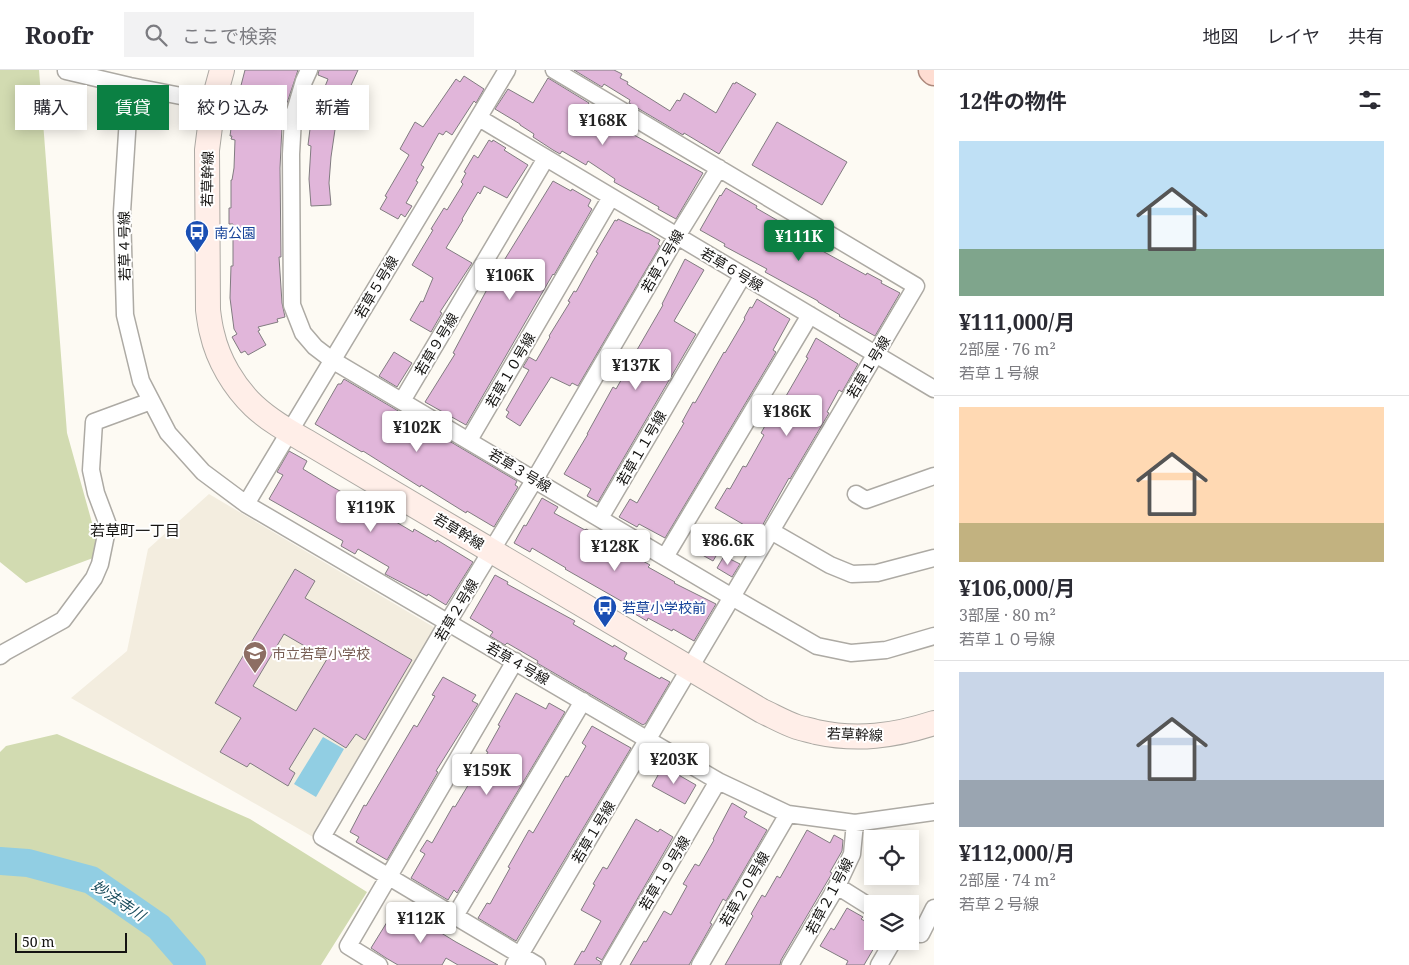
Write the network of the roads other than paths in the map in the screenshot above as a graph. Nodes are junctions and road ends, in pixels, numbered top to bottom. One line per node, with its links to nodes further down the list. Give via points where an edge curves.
1 (222, 70): 7 (street, 若草幹線)
2 (310, 70): 9 (street, 若草３号線)
3 (507, 70): 10 (street, 若草５号線)
4 (554, 70): 14 (street, 若草１号線)
5 (66, 72): 6 (street)
6 (125, 85)
7 (218, 85)
8 (287, 117): 9 (street)
9 (293, 118): 20 (street, 若草３号線, via 292,305 303,333)
10 (479, 118): 13 (street, 若草６号線); 20 (street, 若草５号線)
11 (127, 130): 22 (street, 若草４号線, via 122,212 125,315 141,381)
12 (210, 130): 24 (street, 若草幹線, via 206,175 207,289 212,334 233,381 254,406)
13 (546, 158): 15 (street, 若草６号線); 23 (street, 若草９号線)
14 (719, 168): 16 (street, 若草２号線); 19 (street, 若草１号線, via 916,286)
15 (611, 197): 16 (street, 若草６号線); 25 (street, 若草１０号線)
16 (676, 236): 17 (street, 若草６号線); 27 (street, 若草２号線)
17 (743, 275): 18 (street, 若草６号線); 30 (street, 若草１１号線)
18 (810, 315): 19 (street, 若草６号線); 33 (street)
19 (876, 354): 21 (street, 若草６号線); 31 (street, 若草１号線)
20 (332, 360): 23 (street, 若草３号線); 24 (street, 若草５号線)
21 (934, 389)
22 (151, 401): 29 (street, 若草４号線, via 168,433 204,472); 38 (street, via 94,422 91,470 108,526 94,578 63,620)
23 (402, 401): 25 (street, 若草３号線)
24 (289, 431): 29 (street, 若草５号線); 32 (street, 若草幹線)
25 (469, 440): 27 (street, 若草３号線)
26 (934, 476): 28 (street, via 866,500)
27 (535, 479): 30 (street, 若草３号線); 32 (street, 若草２号線)
28 (856, 494)
29 (246, 504): 36 (street, 若草４号線)
30 (600, 518): 33 (street, 若草３号線)
31 (771, 531): 34 (street, via 852,574 877,573); 35 (street, 若草１号線)
32 (491, 551): 36 (street, 若草２号線); 40 (street, 若草幹線)
33 (666, 557): 35 (street, 若草３号線)
34 (934, 558)
35 (732, 597): 37 (street, 若草３号線, via 817,646 851,653 886,650); 40 (street, 若草１号線)
36 (448, 622): 39 (street, 若草４号線); 48 (street, 若草２号線, via 322,837)
37 (934, 636)
38 (0, 656)
39 (515, 661): 41 (street, 若草４号線); 48 (street)
40 (690, 668): 42 (street, 若草幹線, via 762,711 798,728 834,736 865,737); 43 (street, 若草１号線)
41 (583, 701): 43 (street, 若草４号線); 52 (street)
42 (934, 724)
43 (648, 739): 44 (street, 若草４号線); 55 (street, 若草１号線)
44 (718, 781): 46 (street, 若草４号線); 58 (street, 若草１９号線)
45 (934, 812): 47 (street, 若草４号線)
46 (788, 814): 47 (street, 若草４号線); 59 (street, 若草２０号線)
47 (855, 823): 49 (street, 若草２１号線, via 852,854)
48 (388, 877): 52 (street, 若草２号線); 56 (street, via 348,946)
49 (837, 886): 50 (street); 60 (street, 若草２１号線)
50 (864, 903)
51 (934, 908): 53 (street)
52 (455, 916): 55 (street, 若草２号線)
53 (919, 933)
54 (888, 950): 61 (street)
55 (517, 960): 57 (street, 若草２号線)
56 (380, 965)
57 (537, 965)
58 (610, 965)
59 (700, 965)
60 (790, 965)
61 (879, 965)

